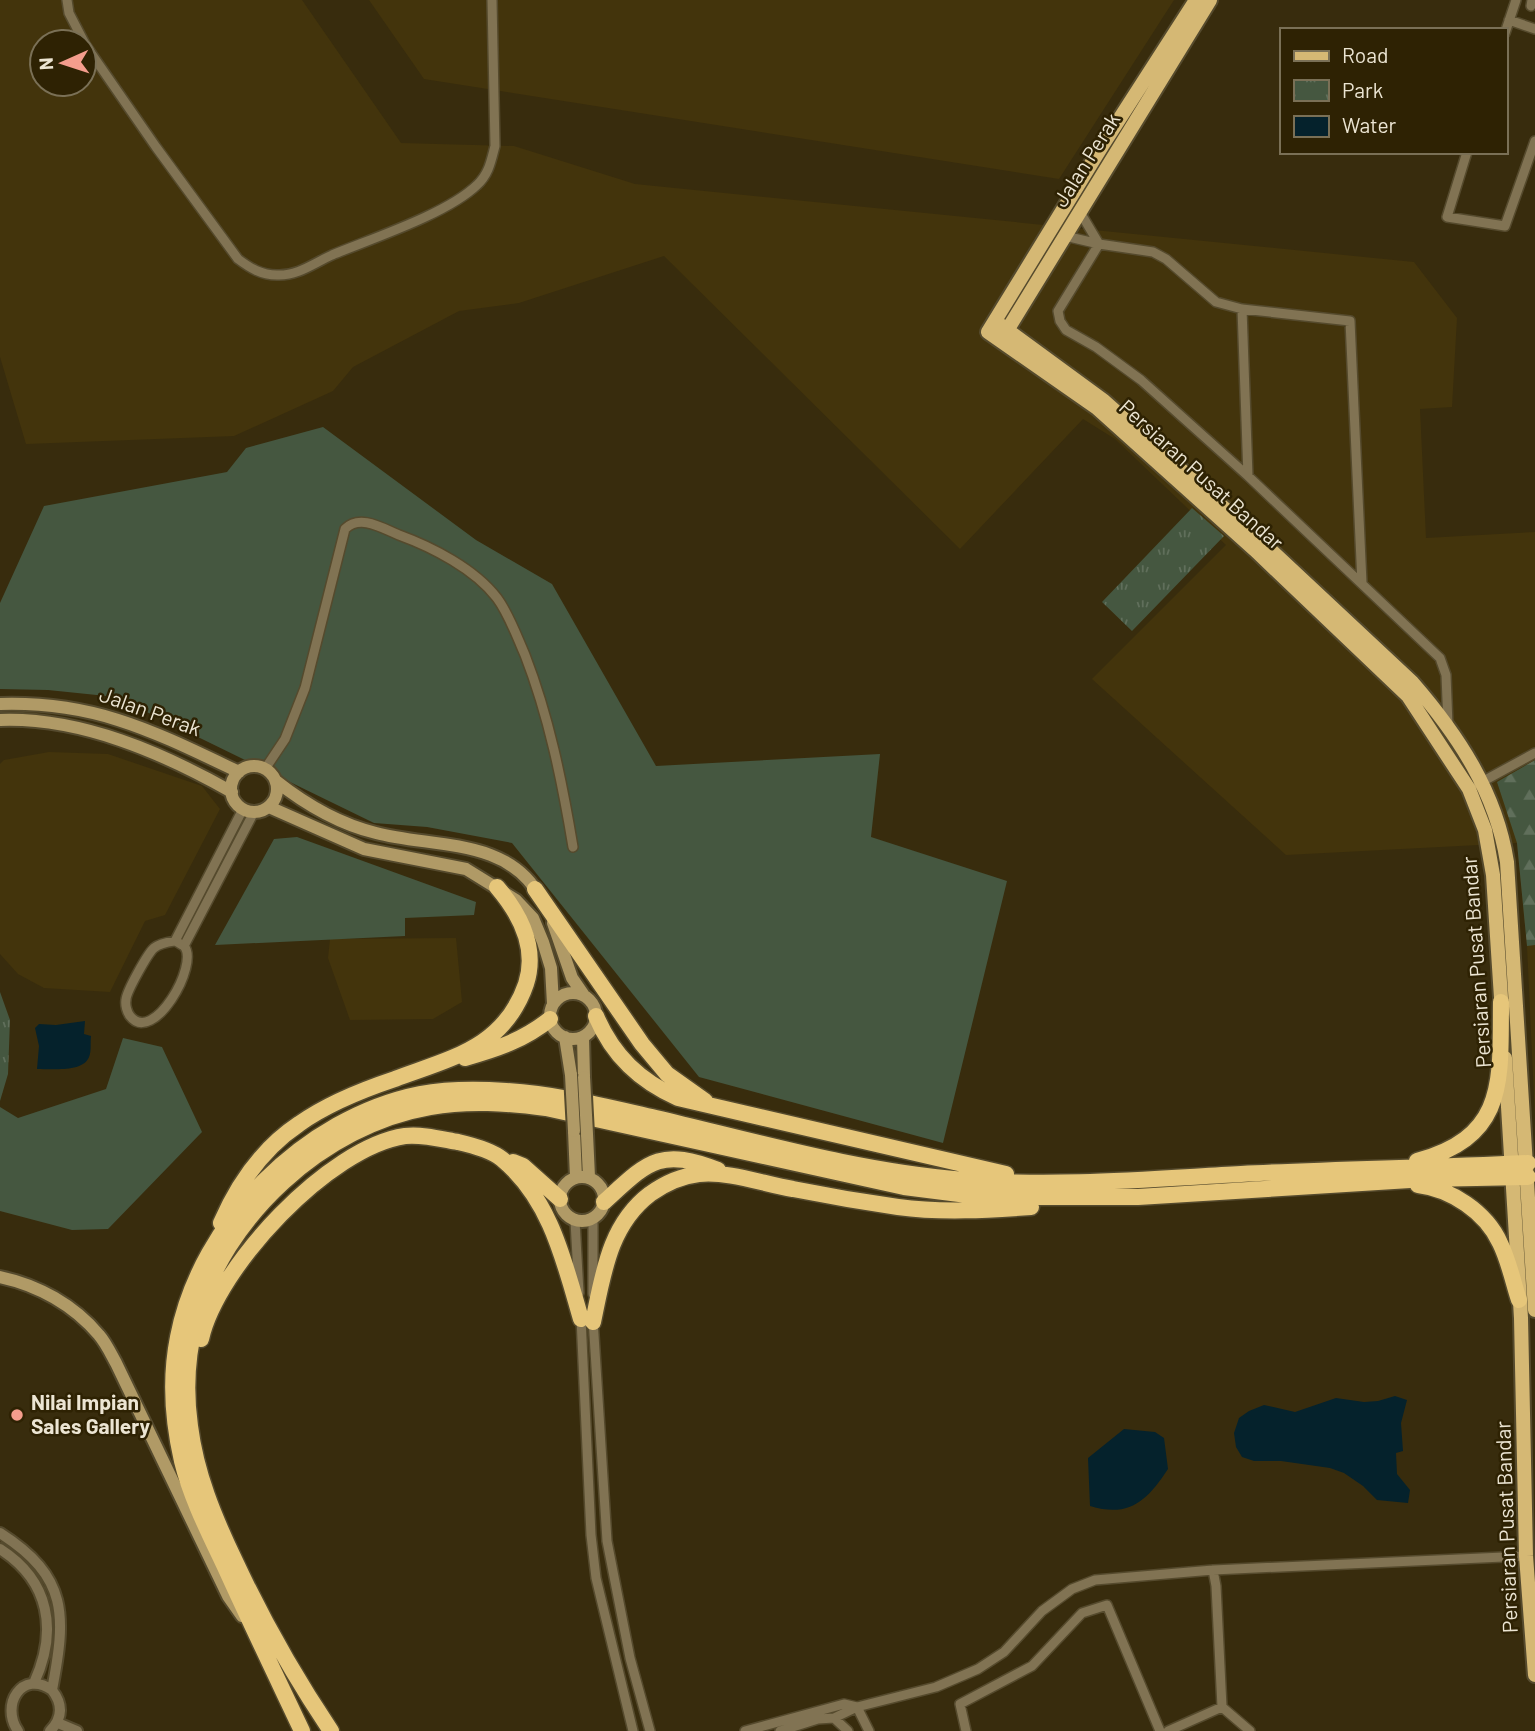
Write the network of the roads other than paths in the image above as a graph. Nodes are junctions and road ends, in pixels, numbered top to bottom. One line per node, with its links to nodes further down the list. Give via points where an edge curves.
1 (67, 0): 7 (street)
2 (492, 0): 10 (street, via 495,146 489,169 479,183 462,198 405,225 307,268 279,275 265,274 238,259)
3 (1196, 0): 14 (main road, Jalan Perak)
4 (1210, 0): 13 (main road, Jalan Perak)
5 (1516, 0): 6 (street)
6 (1509, 20): 8 (street); 9 (street)
7 (77, 28)
8 (1507, 28)
9 (1535, 29)
10 (98, 62)
11 (1535, 141): 12 (street, via 1506,226 1447,217)
12 (1466, 154)
13 (1082, 207): 14 (main road); 15 (main road, Jalan Perak); 16 (street)
14 (1062, 211): 18 (main road, Jalan Perak)
15 (1065, 236): 16 (street); 18 (main road, Jalan Perak)
16 (1099, 244): 17 (street, via 1158,254 1216,302); 19 (street, via 1058,311 1060,321 1066,330 1142,380)
17 (1242, 309): 19 (street); 20 (street, via 1350,321)
18 (997, 331): 23 (main road, Persiaran Pusat Bandar, via 1104,401 1412,682); 29 (main road, Persiaran Pusat Bandar, via 1097,408 1408,696)
19 (1248, 476): 20 (street)
20 (1362, 583): 23 (street, via 1440,658 1446,675)
21 (0, 704): 26 (main road, Jalan Perak, via 60,706 107,715)
22 (0, 720): 30 (main road, Jalan Perak, via 37,721 118,739)
23 (1449, 729): 28 (main road, Persiaran Pusat Bandar)
24 (1535, 753): 28 (street)
25 (265, 769): 26 (main road, via 252,766); 27 (main road); 33 (street, via 285,738 304,688 345,528 363,521 431,547 497,598 537,687 562,776)
26 (239, 772): 30 (main road)
27 (276, 781): 31 (main road, via 276,795); 35 (main road, via 299,799 374,833 494,855)
28 (1483, 782): 29 (street); 48 (main road, Persiaran Pusat Bandar, via 1502,831 1507,862)
29 (1469, 789): 39 (main road, Persiaran Pusat Bandar, via 1490,850)
30 (232, 792): 32 (main road, via 235,802)
31 (269, 807): 32 (main road); 34 (main road, via 364,849 466,869)
32 (249, 811): 36 (street); 37 (street)
33 (573, 847)
34 (497, 887): 40 (main road, via 533,918 551,968); 44 (highway, via 516,910 530,952 521,999 494,1033)
35 (535, 889): 38 (main road); 46 (highway, via 642,1044 667,1074)
36 (175, 941): 37 (street); 37 (street, via 152,949 125,998 134,1020 157,1018 168,1003 188,960)
37 (184, 946)
38 (583, 995): 40 (main road, via 569,992 557,999); 41 (main road, via 593,1003)
39 (1502, 1002): 48 (main road, Persiaran Pusat Bandar); 49 (highway, via 1500,1080 1483,1121 1451,1150)
40 (551, 1011): 42 (main road, via 555,1030); 44 (highway, via 533,1033 515,1043)
41 (596, 1016): 43 (main road); 46 (highway, via 605,1037 635,1073 678,1098)
42 (565, 1037): 43 (main road); 45 (main road)
43 (583, 1037): 45 (main road)
44 (439, 1065): 58 (highway, via 355,1094 281,1137 256,1162 230,1203)
45 (577, 1076): 50 (main road, bridge)
46 (713, 1107): 52 (highway)
47 (499, 1157): 54 (highway, via 523,1166); 62 (highway, via 536,1197); 63 (highway, via 438,1138 405,1136 368,1147 339,1163 275,1222 230,1276)
48 (1520, 1171): 49 (highway); 60 (main road, Persiaran Pusat Bandar); 61 (main road, Persiaran Pusat Bandar)
49 (1391, 1174): 52 (highway); 53 (highway); 60 (highway, via 1449,1193 1480,1214 1500,1241)
50 (582, 1177): 54 (main road, via 564,1185); 55 (main road, via 601,1187)
51 (737, 1177): 53 (highway, via 936,1211); 55 (highway, via 691,1160 667,1158 642,1169); 62 (highway, via 699,1174 671,1181 649,1195 618,1230)
52 (1046, 1184): 58 (highway, via 883,1171 540,1094 425,1093 359,1115 296,1152 251,1193)
53 (1138, 1197): 63 (highway, via 984,1197 904,1187 546,1108 493,1102 427,1107 374,1123 341,1140 288,1176 264,1199 239,1232 203,1299)
54 (560, 1199): 57 (main road, via 564,1212)
55 (604, 1202): 56 (main road)
56 (593, 1219): 57 (main road); 62 (street)
57 (575, 1220): 62 (street)
58 (208, 1254): 68 (highway, via 179,1332 176,1426 203,1521)
59 (0, 1277): 68 (main road, via 57,1299 99,1335 228,1596)
60 (1519, 1300): 66 (main road, Persiaran Pusat Bandar)
61 (1535, 1310)
62 (587, 1320): 81 (street, via 607,1541 630,1658); 86 (street, via 591,1535 596,1578)
63 (188, 1374): 85 (highway, via 190,1425 206,1496 263,1621)
64 (0, 1532): 71 (street, via 22,1546 54,1585 61,1629)
65 (0, 1549): 70 (street, via 22,1565 47,1614 43,1663)
66 (1526, 1556): 67 (street); 69 (main road, Persiaran Pusat Bandar)
67 (1213, 1570): 74 (street, via 1095,1580 1073,1589 1042,1612 1004,1652 978,1669); 76 (street)
68 (260, 1643): 84 (highway)
69 (1535, 1675)
70 (34, 1683): 71 (street); 73 (street)
71 (52, 1690): 79 (street, via 61,1705)
72 (0, 1693): 73 (street)
73 (13, 1693): 77 (street)
74 (883, 1702): 75 (street); 80 (street, via 872,1712)
75 (857, 1707): 78 (street); 80 (street); 87 (street, via 833,1705)
76 (1222, 1707): 92 (street); 93 (street)
77 (4, 1715): 82 (street)
78 (834, 1718): 88 (street); 89 (street)
79 (54, 1727): 83 (street)
80 (868, 1728)
81 (650, 1730)
82 (18, 1731)
83 (77, 1731)
84 (303, 1731)
85 (331, 1731)
86 (633, 1731)
87 (745, 1731)
88 (780, 1731)
89 (848, 1731)
90 (966, 1731): 91 (street, via 960,1704 1032,1666 1082,1613 1107,1605)
91 (1160, 1731)
92 (1168, 1731)
93 (1250, 1731)

